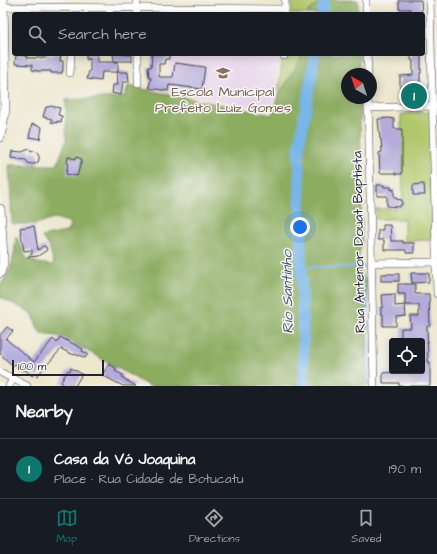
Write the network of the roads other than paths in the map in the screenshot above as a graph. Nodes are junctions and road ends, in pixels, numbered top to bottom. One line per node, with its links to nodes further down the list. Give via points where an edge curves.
1 (137, 0): 7 (street)
2 (285, 0): 8 (street)
3 (366, 0): 9 (street)
4 (430, 0): 17 (street)
5 (2, 5): 6 (street); 19 (street, via 5,108)
6 (71, 11): 7 (street)
7 (137, 11): 8 (street)
8 (285, 12)
9 (366, 12)
10 (71, 56): 14 (street)
11 (138, 56): 15 (street)
12 (367, 56): 13 (street)
13 (368, 68)
14 (70, 73)
15 (138, 83)
16 (368, 104): 18 (street, Rua Antenor Douat Baptista)
17 (435, 106): 18 (street); 21 (street)
18 (368, 108): 22 (street, Rua Antenor Douat Baptista)
19 (0, 137)
20 (0, 209): 23 (street, via 3,263)
21 (437, 262): 22 (street); 24 (street)
22 (371, 263): 29 (street, Rua Antenor Douat Baptista)
23 (0, 272)
24 (437, 294)
25 (0, 372): 26 (street)
26 (13, 379): 27 (street); 28 (street)
27 (9, 386)
28 (27, 386)
29 (374, 386)

